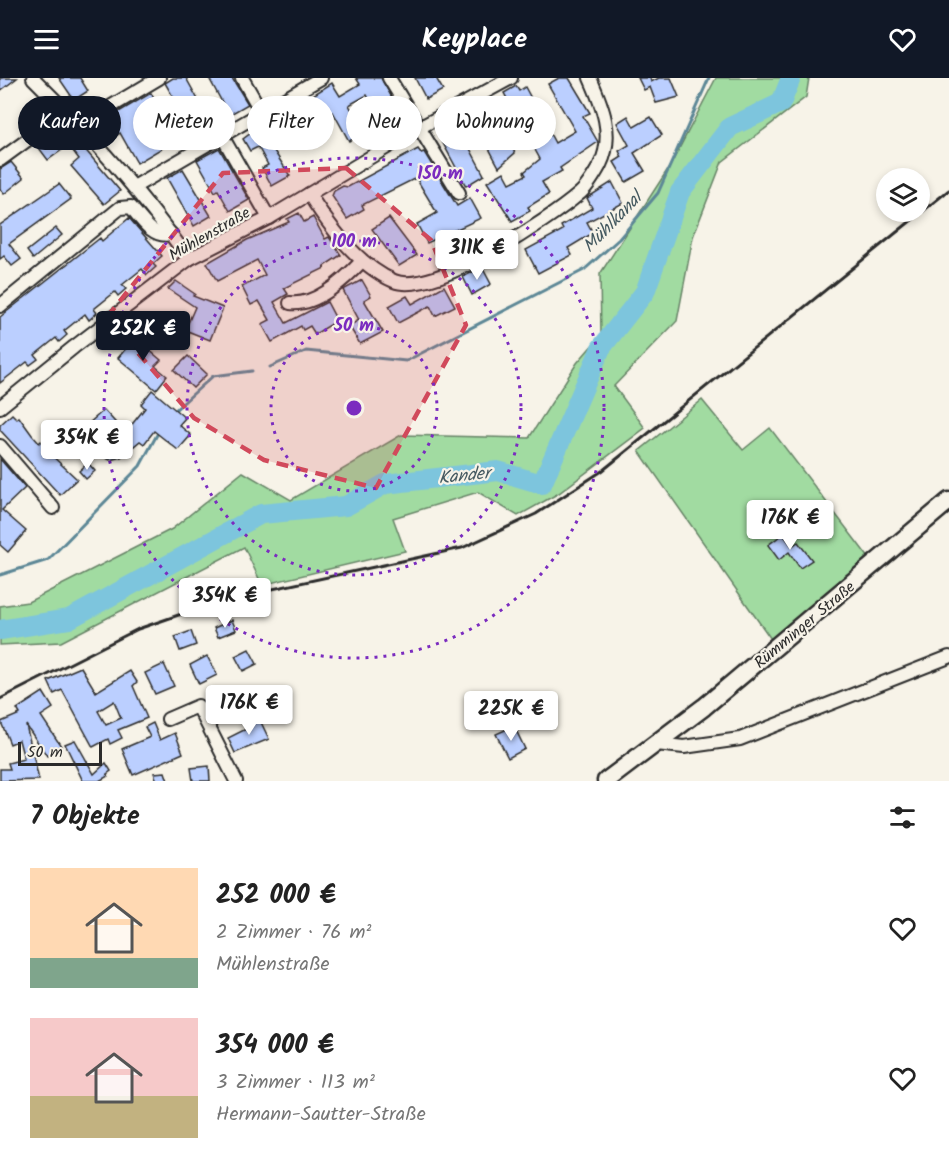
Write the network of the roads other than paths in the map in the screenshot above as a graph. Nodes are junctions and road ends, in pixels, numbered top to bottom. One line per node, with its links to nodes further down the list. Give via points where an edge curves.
1 (33, 78): 10 (street)
2 (159, 78): 9 (street)
3 (242, 78): 11 (street)
4 (321, 78): 12 (street)
5 (389, 78): 13 (street)
6 (511, 78): 8 (street, Mühlenstraße)
7 (590, 78): 29 (street, via 606,113 606,138 601,163 581,193 509,242 441,278 417,284 395,282)
8 (496, 81): 15 (street, Mühlenstraße)
9 (142, 82): 14 (street)
10 (52, 96)
11 (253, 96)
12 (290, 96)
13 (400, 96)
14 (121, 97)
15 (422, 126)
16 (422, 133): 24 (street)
17 (18, 147): 22 (street)
18 (102, 150): 23 (street)
19 (197, 150): 23 (street)
20 (230, 150): 26 (street)
21 (382, 150): 25 (street, Mühlenstraße)
22 (0, 160)
23 (134, 187): 27 (street)
24 (459, 193)
25 (309, 194): 26 (street, Mühlenstraße); 29 (street)
26 (269, 218): 28 (street, Mühlenstraße)
27 (171, 234): 28 (street); 31 (street, via 154,233 130,207 120,208)
28 (189, 259): 32 (street, Mühlenstraße)
29 (362, 261): 30 (street, via 342,281 301,304)
30 (290, 303)
31 (0, 306)
32 (0, 407)
33 (0, 446): 35 (street)
34 (949, 501): 38 (main road, Rümminger Straße, via 838,597)
35 (52, 508)
36 (949, 657): 38 (street, via 740,739 684,747)
37 (168, 719): 39 (street, via 198,706)
38 (656, 744): 40 (main road, Rümminger Straße)
39 (236, 781)
40 (606, 781)

